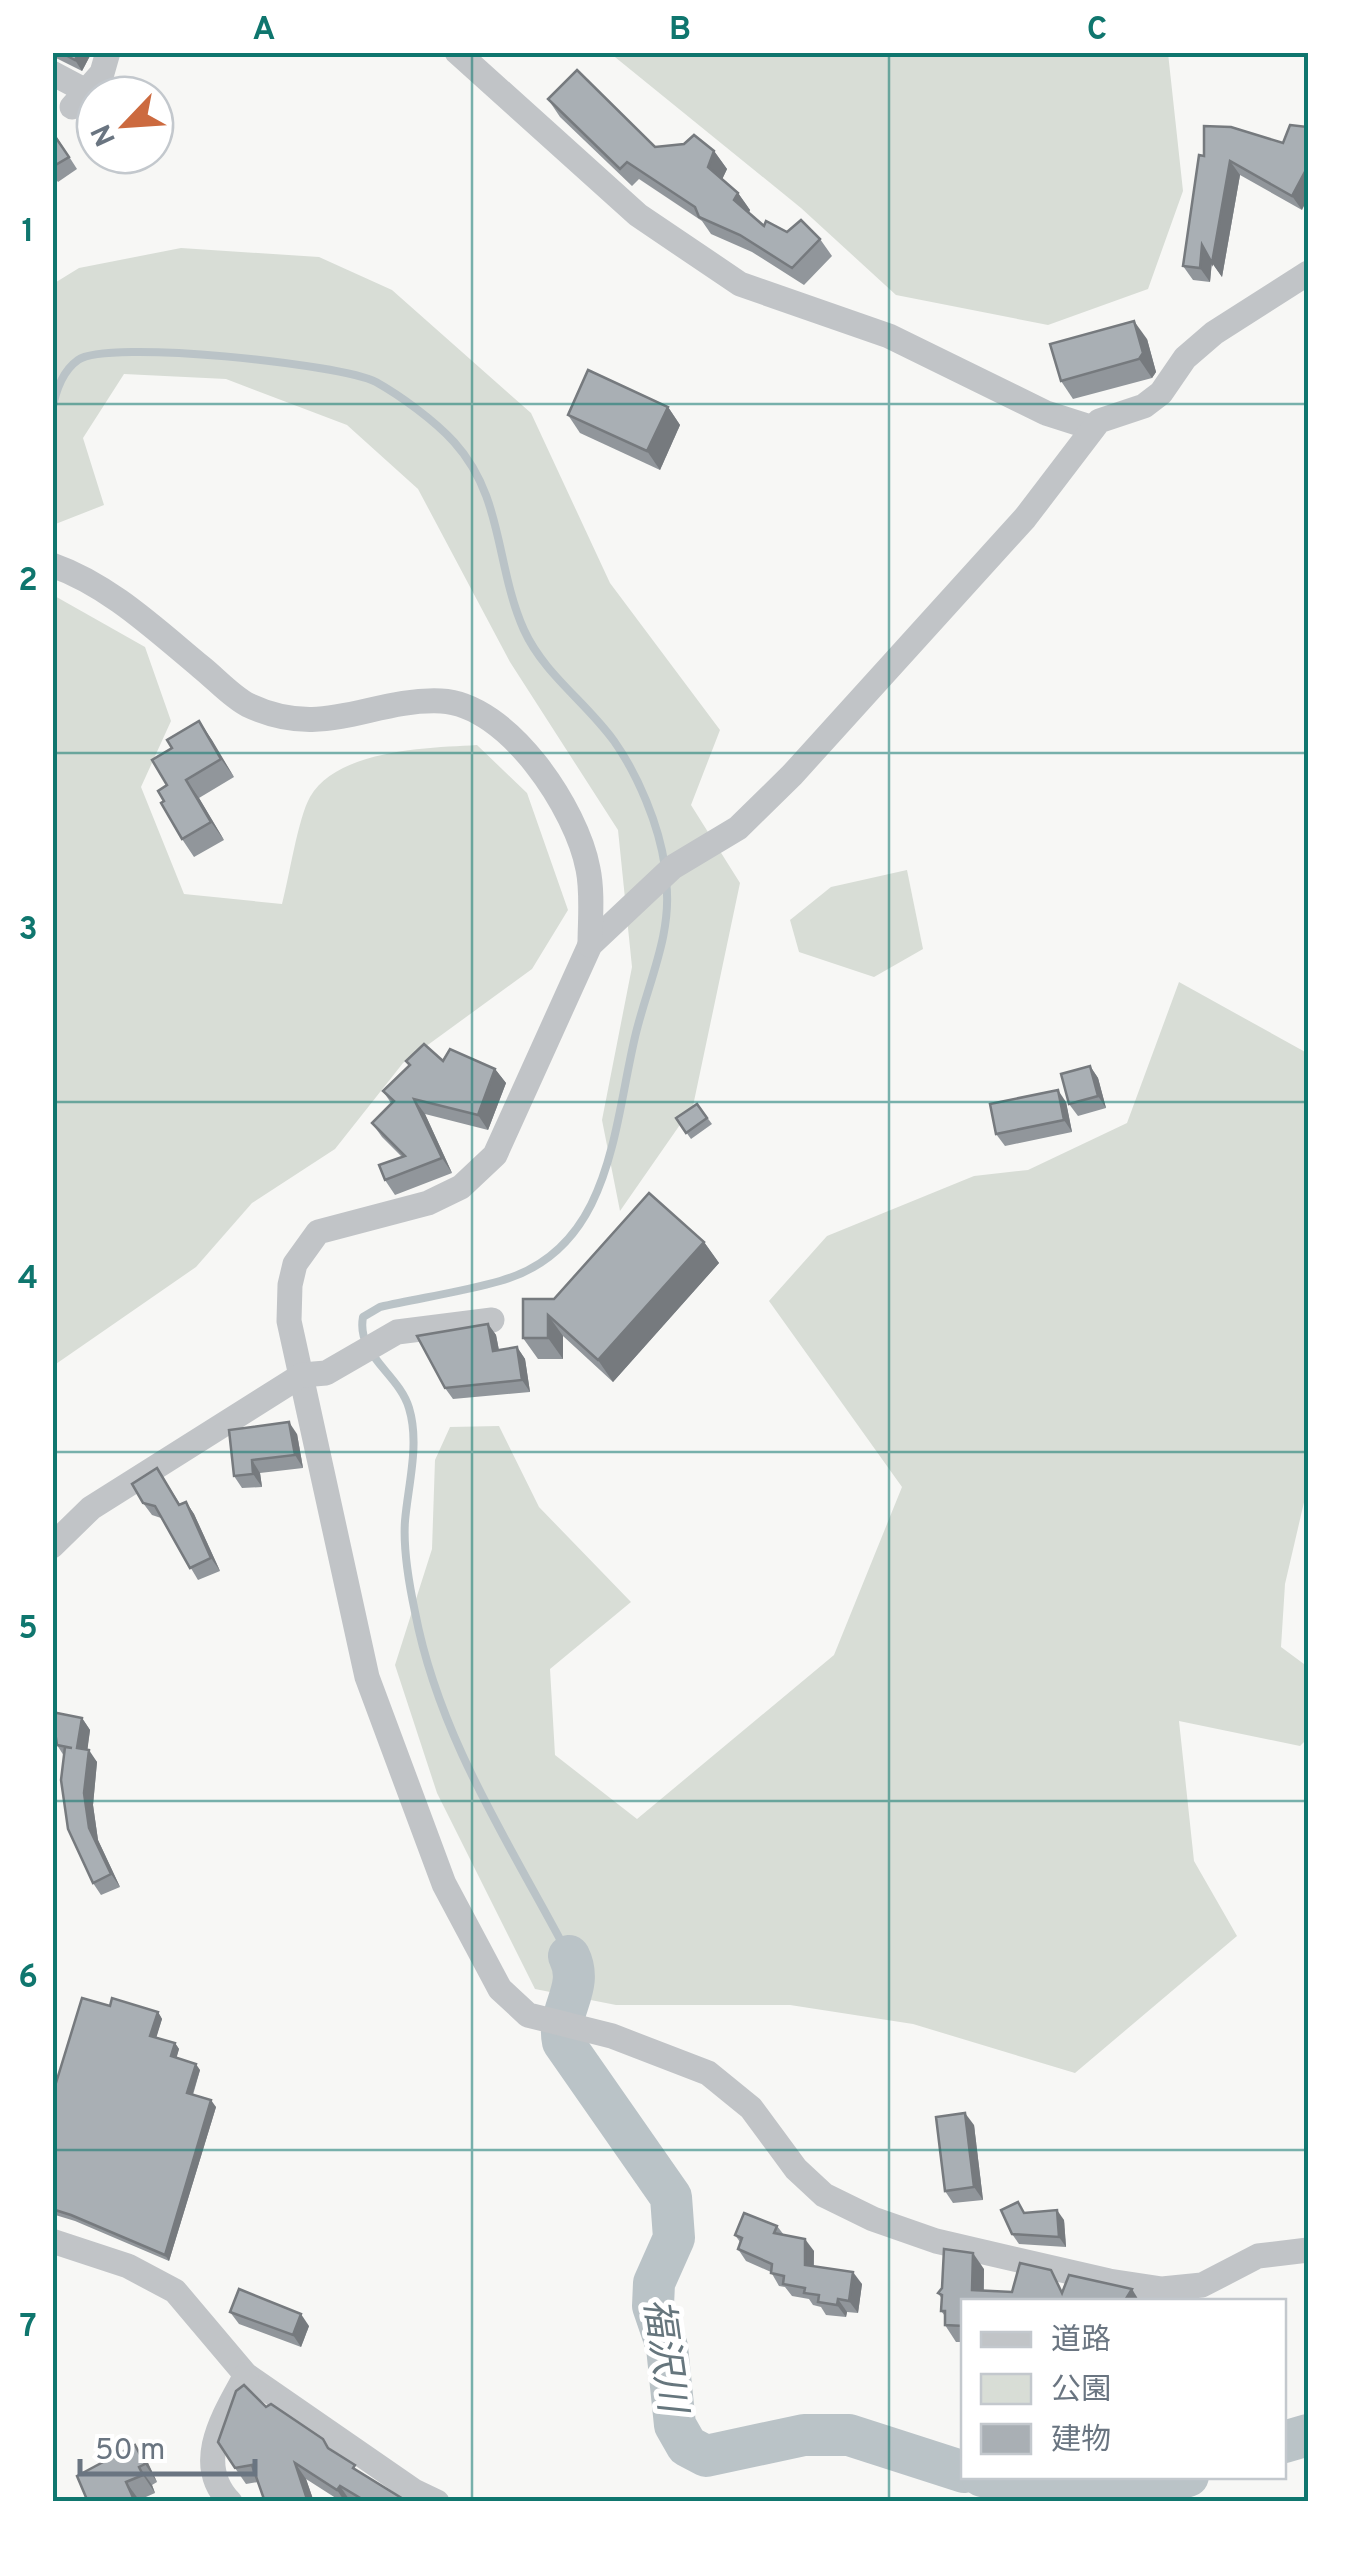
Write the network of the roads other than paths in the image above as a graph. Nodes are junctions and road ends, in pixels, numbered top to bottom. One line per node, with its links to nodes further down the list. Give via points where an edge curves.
1 (108, 52): 3 (street, via 102,73 79,99)
2 (457, 52): 5 (street, via 638,215 740,284 889,336 1046,413)
3 (52, 73)
4 (1308, 273): 5 (street, via 1214,333 1144,406)
5 (1093, 428): 7 (street, via 1025,518 792,774 738,828 673,867)
6 (52, 564): 7 (street, via 88,578 246,704 292,718 338,720 442,702 472,708 508,732 558,796 588,868)
7 (590, 945): 9 (street, via 495,1155 461,1186 428,1203 318,1232 296,1264 290,1322)
8 (492, 1320): 9 (street, via 397,1332 326,1373)
9 (302, 1375): 10 (street, via 105,1498); 12 (street, via 367,1677 444,1884 500,1989 528,2015 612,2036 708,2073 751,2108 824,2195 936,2241 1162,2288 1202,2285 1258,2256)
10 (52, 1546)
11 (52, 2241): 13 (street, via 128,2266 175,2291)
12 (1308, 2250)
13 (246, 2375): 14 (street, via 212,2454 212,2474); 15 (street)
14 (230, 2502)
15 (437, 2502)

